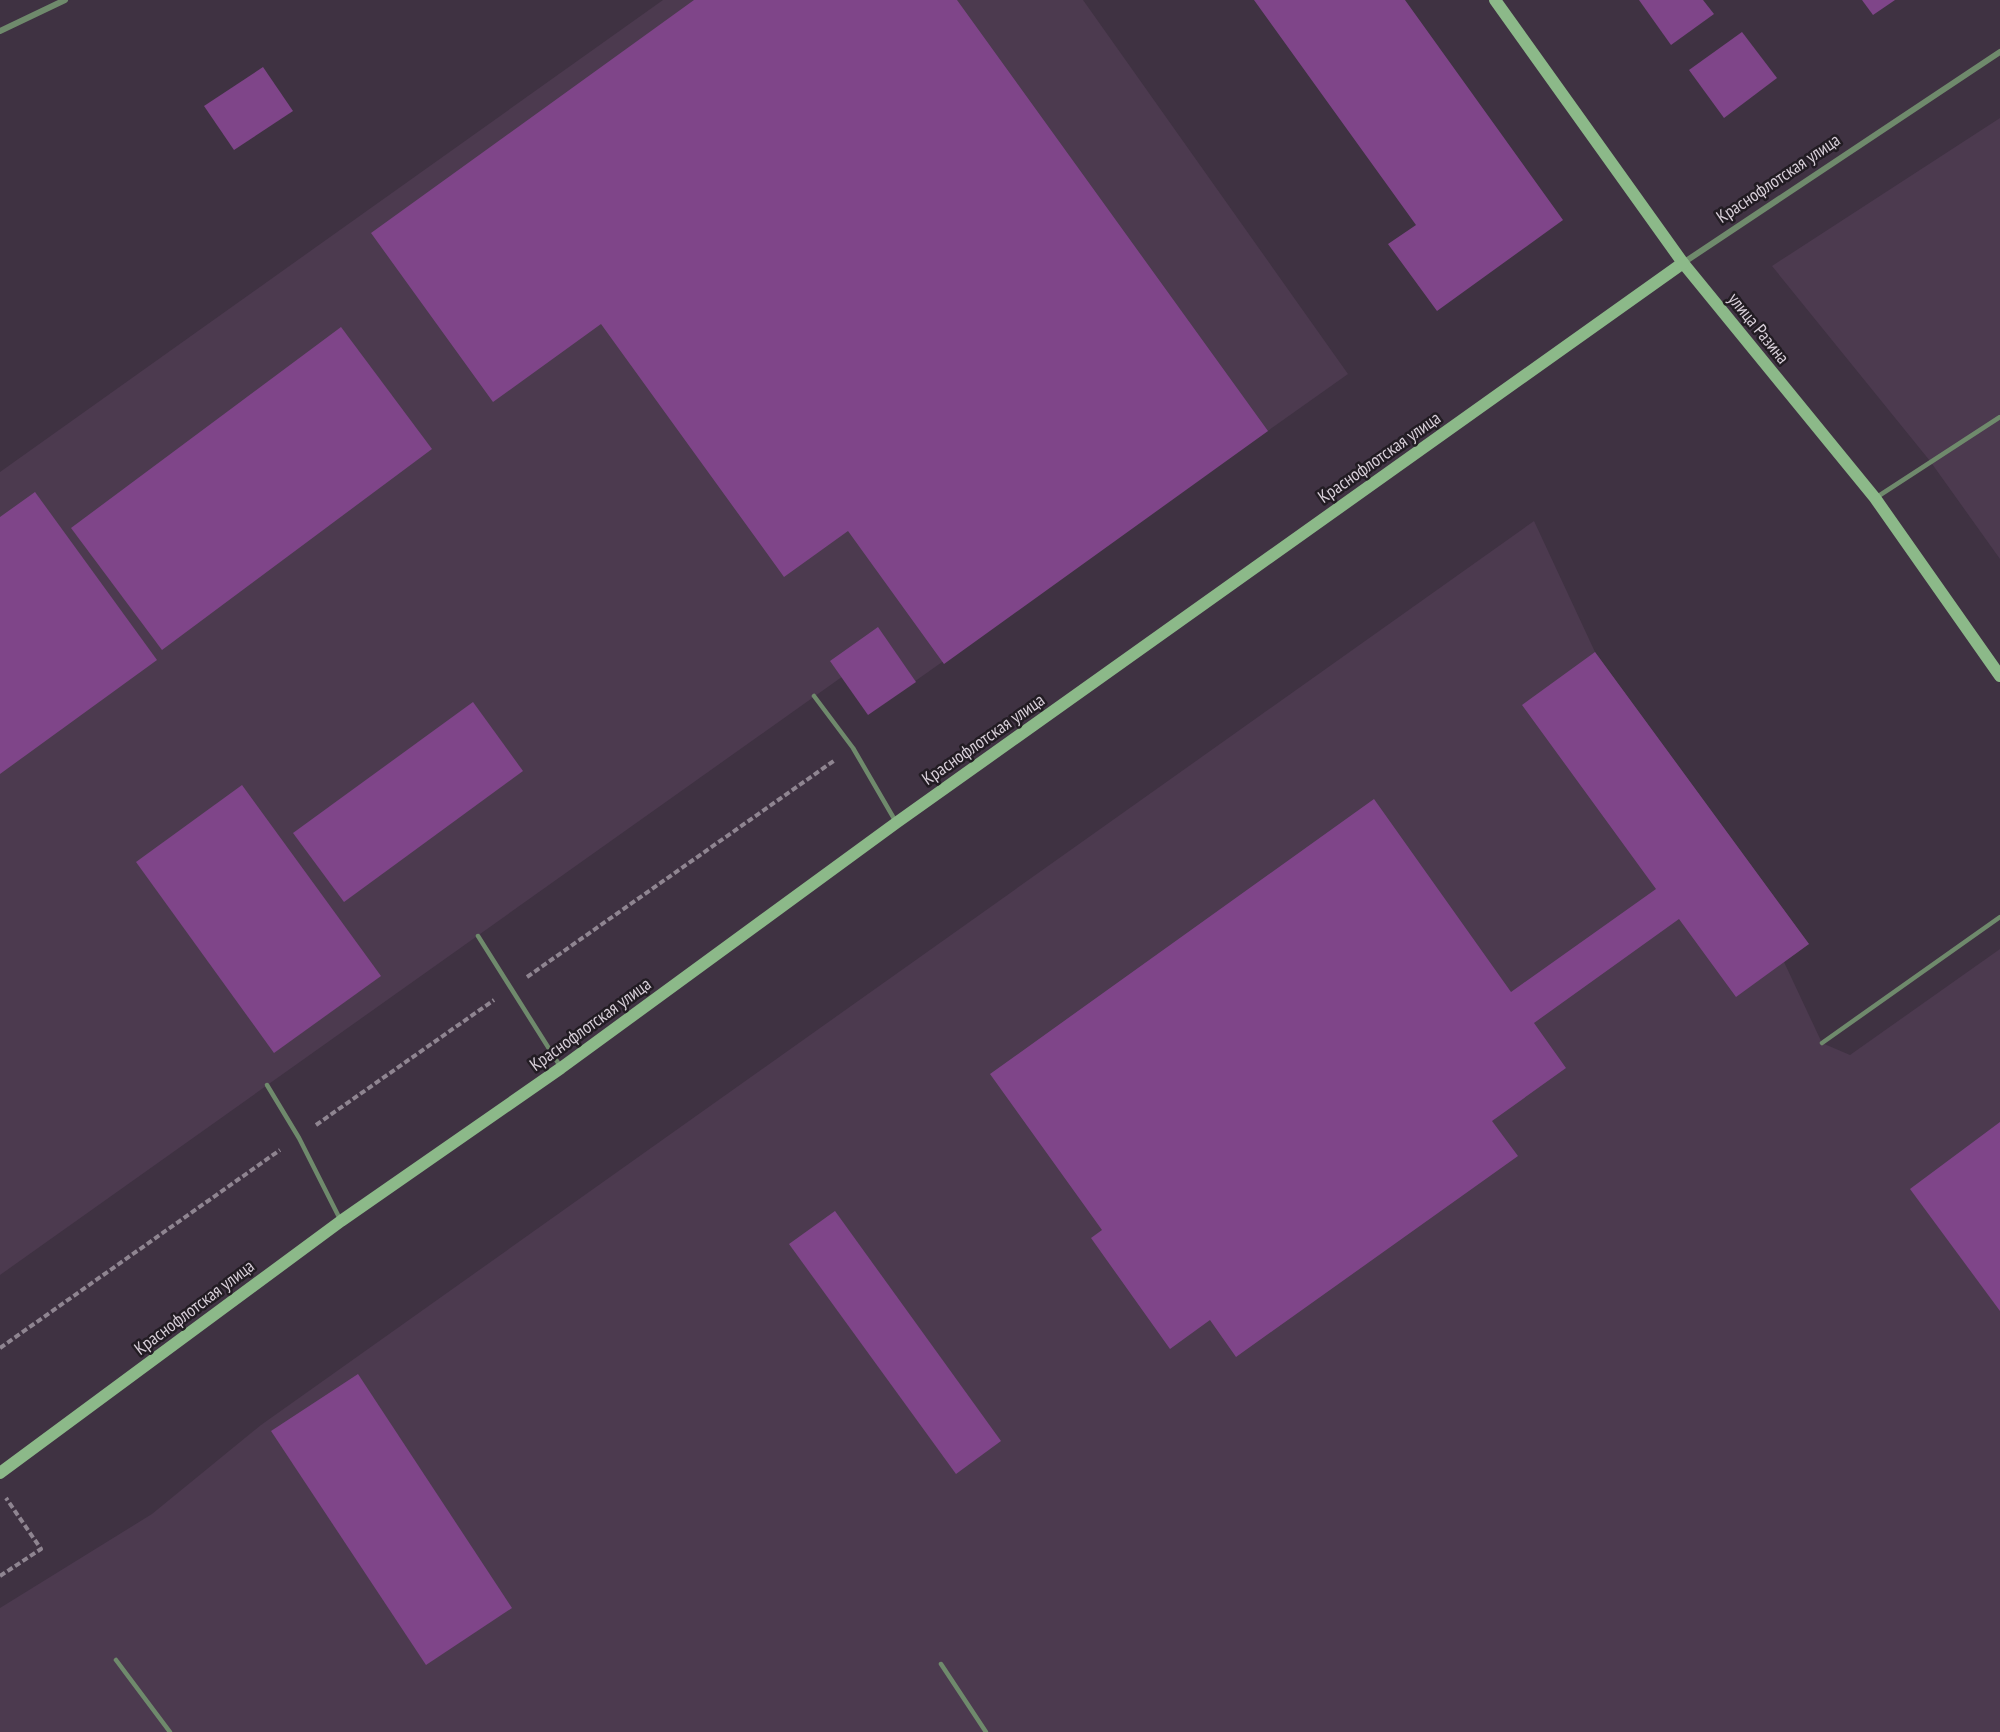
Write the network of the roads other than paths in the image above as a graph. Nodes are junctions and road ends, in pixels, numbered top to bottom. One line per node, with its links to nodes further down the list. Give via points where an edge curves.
1 (65, 0): 3 (street)
2 (1495, 0): 5 (street, улица Разина)
3 (0, 32)
4 (2000, 52): 5 (street, Краснофлотская улица)
5 (1683, 263): 7 (street, улица Разина); 10 (street, Краснофлотская улица)
6 (2000, 417): 7 (lane)
7 (1875, 498): 8 (street, улица Разина)
8 (2000, 675)
9 (814, 696): 10 (lane, via 853,748)
10 (896, 823): 14 (street, Краснофлотская улица)
11 (2000, 917): 13 (lane)
12 (478, 936): 14 (lane)
13 (1822, 1043)
14 (561, 1068): 16 (street, Краснофлотская улица)
15 (267, 1085): 16 (lane)
16 (341, 1221): 17 (street, Краснофлотская улица)
17 (0, 1473)
18 (116, 1659): 20 (lane)
19 (941, 1664): 21 (lane)
20 (170, 1732)
21 (986, 1732)

